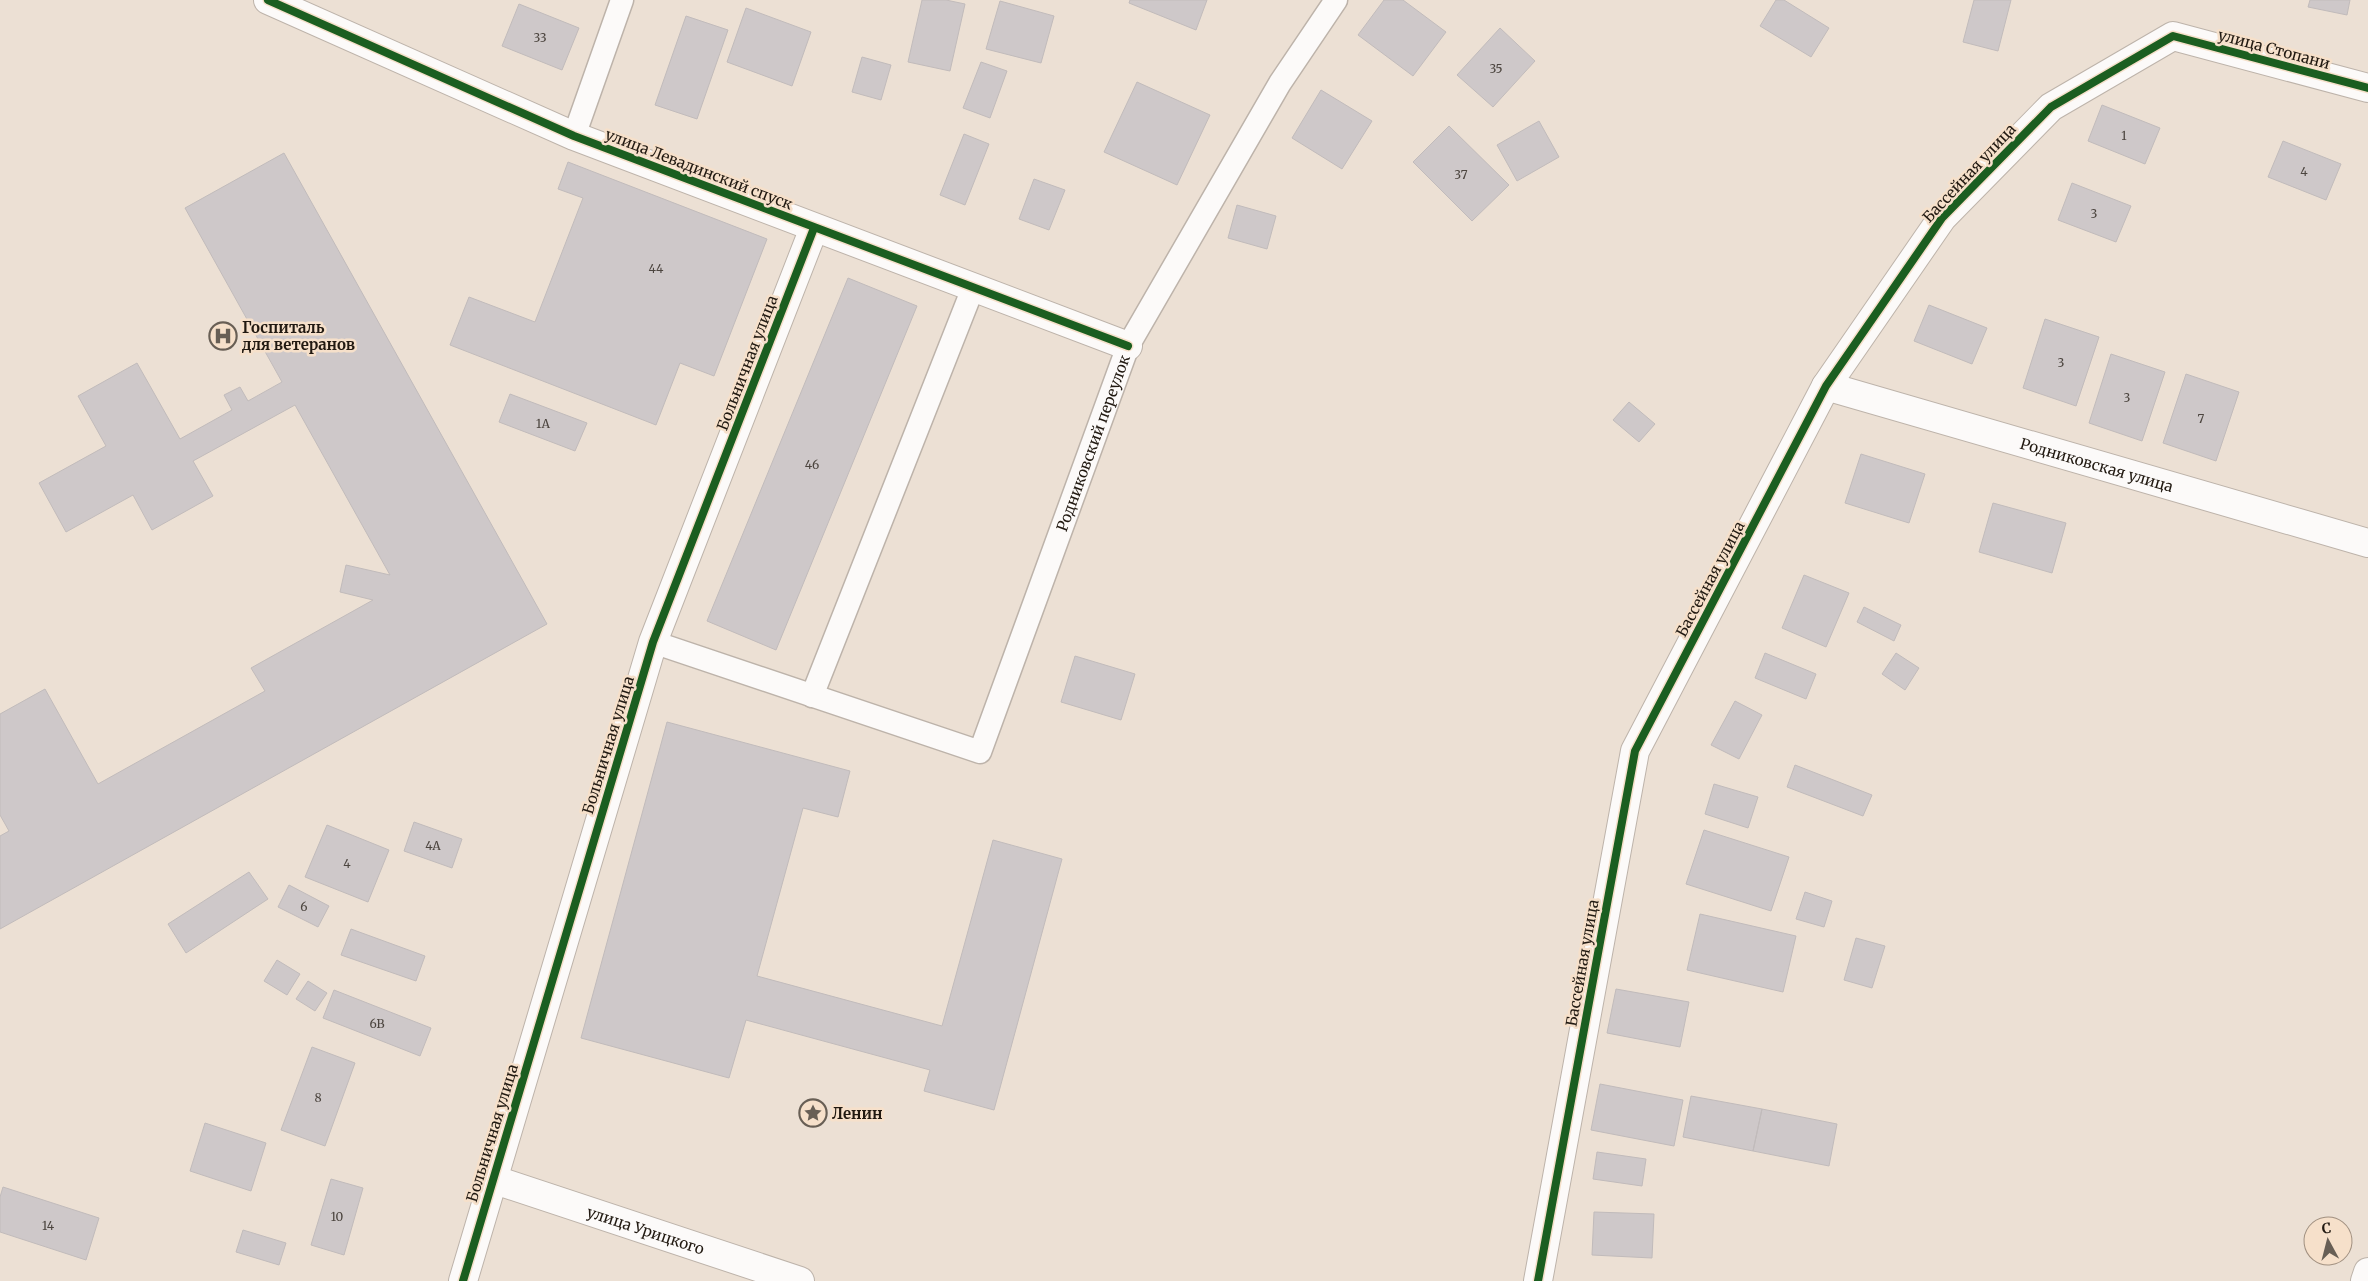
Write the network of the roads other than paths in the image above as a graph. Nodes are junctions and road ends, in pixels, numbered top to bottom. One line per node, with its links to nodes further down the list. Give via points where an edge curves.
1 (268, 0): 6 (street, улица Левадинский спуск)
2 (622, 0): 6 (lane)
3 (1336, 0): 9 (lane, Родниковский переулок, via 1280,83)
4 (2173, 36): 5 (street, улица Стопани); 10 (street, Бассейная улица, via 2051,107 1948,211)
5 (2368, 88)
6 (574, 136): 7 (street, улица Левадинский спуск)
7 (814, 228): 8 (street, улица Левадинский спуск); 12 (street, Больничная улица)
8 (973, 288): 9 (street, улица Левадинский спуск); 13 (lane)
9 (1128, 346): 13 (lane, Родниковский переулок, via 980,752)
10 (1826, 386): 11 (street, Родниковская улица); 18 (street, Бассейная улица, via 1635,751)
11 (2368, 543)
12 (653, 642): 13 (lane); 14 (street, Больничная улица)
13 (812, 696)
14 (492, 1179): 16 (street, Больничная улица); 17 (street, улица Урицкого)
15 (2368, 1272): 19 (street)
16 (463, 1281)
17 (800, 1281)
18 (1538, 1281)
19 (2365, 1281)

